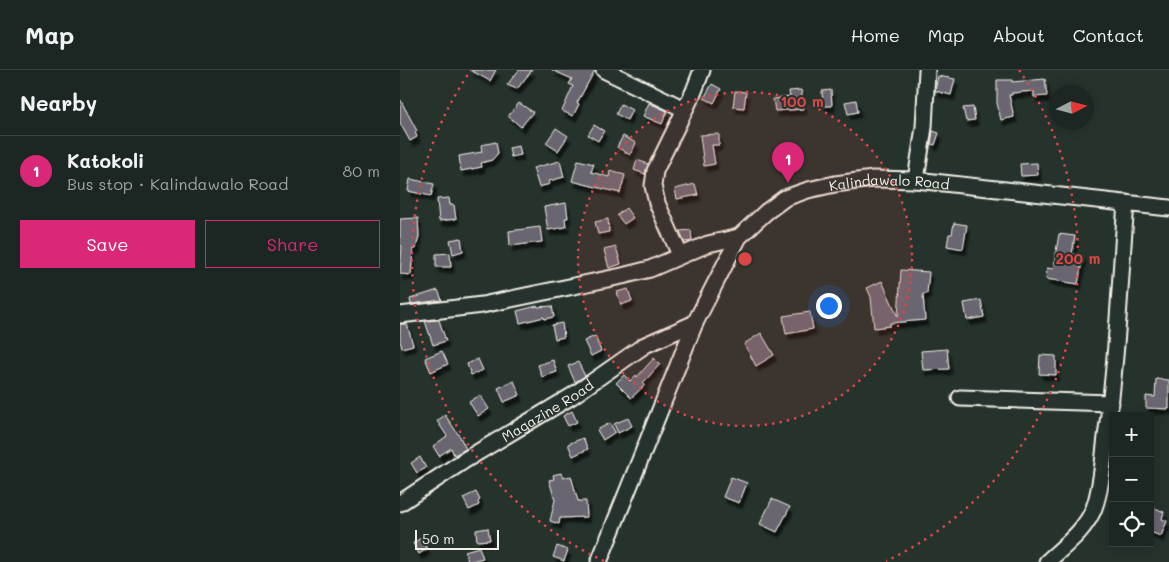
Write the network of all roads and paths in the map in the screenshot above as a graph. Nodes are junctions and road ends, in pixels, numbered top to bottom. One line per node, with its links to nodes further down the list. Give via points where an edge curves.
1 (604, 70): 4 (street)
2 (702, 70): 4 (street)
3 (927, 70): 5 (street, via 924,127)
4 (684, 109): 9 (street, via 655,171 653,186)
5 (916, 180): 6 (street, Kalindawalo Road); 8 (street, Kalindawalo Road, via 873,179 808,190 785,198)
6 (1126, 203): 7 (street, Kalindawalo Road); 13 (street)
7 (1169, 208)
8 (739, 237): 9 (street); 11 (street, Kalindawalo Road)
9 (680, 255): 10 (street, via 650,269 622,276 482,305)
10 (400, 316)
11 (695, 323): 14 (street, Magazine Road, via 645,344 572,396); 15 (street, Kalindawalo Road)
12 (960, 398): 13 (street)
13 (1111, 403): 16 (street, via 1094,509 1072,540)
14 (400, 503)
15 (599, 562)
16 (1047, 562)

